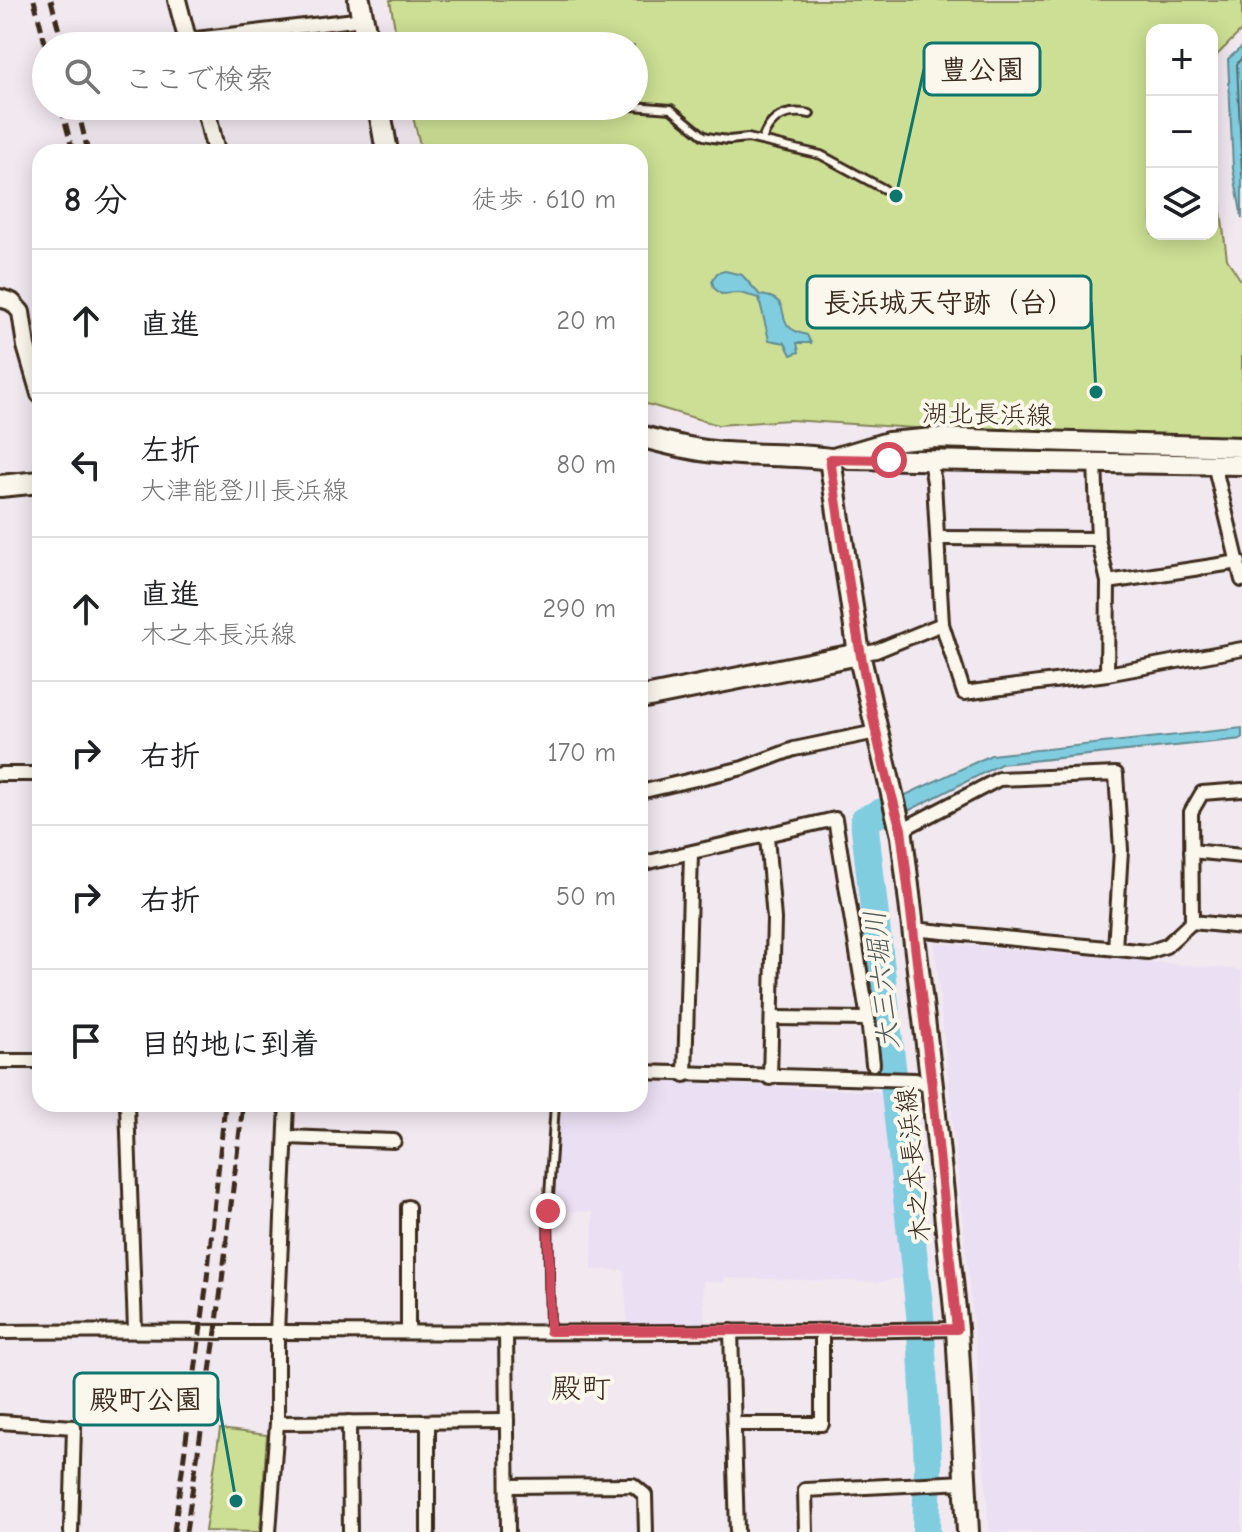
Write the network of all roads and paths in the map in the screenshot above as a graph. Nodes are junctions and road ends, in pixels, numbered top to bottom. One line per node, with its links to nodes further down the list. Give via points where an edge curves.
1 (177, 0): 3 (street)
2 (361, 10): 4 (street); 5 (main road)
3 (185, 32)
4 (246, 32)
5 (365, 32)
6 (648, 107): 10 (lane, via 671,109 704,136)
7 (810, 114): 10 (lane, via 785,113 766,128)
8 (208, 120): 11 (street)
9 (381, 120): 12 (main road)
10 (762, 140): 13 (lane, via 821,155)
11 (213, 144)
12 (386, 144)
13 (884, 189)
14 (0, 298): 15 (street, via 21,312)
15 (32, 367)
16 (648, 438): 18 (main road, via 687,449)
17 (1242, 447): 18 (main road, 湖北長浜線, via 935,438 888,442)
18 (830, 459): 19 (main road, 湖北長浜線); 32 (main road, 木之本長浜線)
19 (930, 461): 20 (main road, 湖北長浜線); 25 (street)
20 (1095, 462): 21 (main road, 湖北長浜線); 26 (street)
21 (1214, 464): 22 (main road, 湖北長浜線); 27 (street)
22 (1242, 465)
23 (32, 483): 24 (main road)
24 (0, 486)
25 (938, 538): 26 (street); 30 (street)
26 (1098, 539): 29 (street)
27 (1239, 562): 28 (street); 29 (street)
28 (1242, 580)
29 (1108, 582): 33 (street)
30 (942, 624): 32 (street); 33 (street, via 964,693)
31 (1242, 649): 33 (street)
32 (859, 654): 34 (main road); 35 (main road, 木之本長浜線)
33 (1107, 674)
34 (648, 696)
35 (876, 732): 38 (street); 40 (main road, 木之本長浜線)
36 (0, 774): 37 (street)
37 (32, 774)
38 (648, 790)
39 (1242, 790): 42 (street, via 1202,793 1191,812)
40 (902, 833): 48 (main road, 木之本長浜線); 49 (street, via 999,779 1116,774 1121,850)
41 (767, 837): 43 (street); 50 (street, via 774,919); 51 (street, via 835,819)
42 (1191, 851): 44 (street); 46 (street)
43 (691, 853): 45 (street); 56 (street)
44 (1242, 856)
45 (648, 862)
46 (1192, 922): 47 (street); 49 (street, via 1166,946 1148,952)
47 (1242, 927)
48 (914, 935): 49 (street, via 923,930); 58 (main road, 木之本長浜線)
49 (1115, 949)
50 (773, 1018): 51 (street); 57 (street)
51 (868, 1019): 54 (street)
52 (0, 1061): 53 (street)
53 (32, 1061)
54 (873, 1064)
55 (648, 1073): 56 (street)
56 (685, 1075): 57 (street)
57 (770, 1078): 58 (street, via 904,1080)
58 (932, 1086): 65 (main road, 木之本長浜線)
59 (127, 1112): 66 (street)
60 (287, 1112): 62 (street)
61 (554, 1112): 67 (lane, via 548,1211)
62 (286, 1137): 63 (street); 73 (street)
63 (394, 1141)
64 (408, 1207): 71 (street)
65 (957, 1329): 69 (street); 80 (main road, 木之本長浜線)
66 (135, 1330): 70 (street); 73 (street)
67 (550, 1331): 68 (street); 72 (street)
68 (731, 1331): 69 (street); 79 (street)
69 (822, 1331): 79 (street, via 822,1424)
70 (0, 1332)
71 (408, 1332): 72 (street); 73 (street)
72 (506, 1332): 74 (street)
73 (277, 1333): 78 (street)
74 (507, 1421): 77 (street); 81 (street)
75 (0, 1422): 82 (street, via 74,1427)
76 (349, 1422): 77 (street); 78 (street); 84 (street)
77 (428, 1422): 85 (street)
78 (277, 1423): 83 (street)
79 (734, 1424): 88 (street)
80 (966, 1482): 89 (street, via 805,1490); 90 (main road, 木之本長浜線)
81 (508, 1486): 86 (street); 87 (street, via 633,1485 645,1495)
82 (71, 1532)
83 (269, 1532)
84 (350, 1532)
85 (428, 1532)
86 (508, 1532)
87 (646, 1532)
88 (737, 1532)
89 (806, 1532)
90 (968, 1532)

